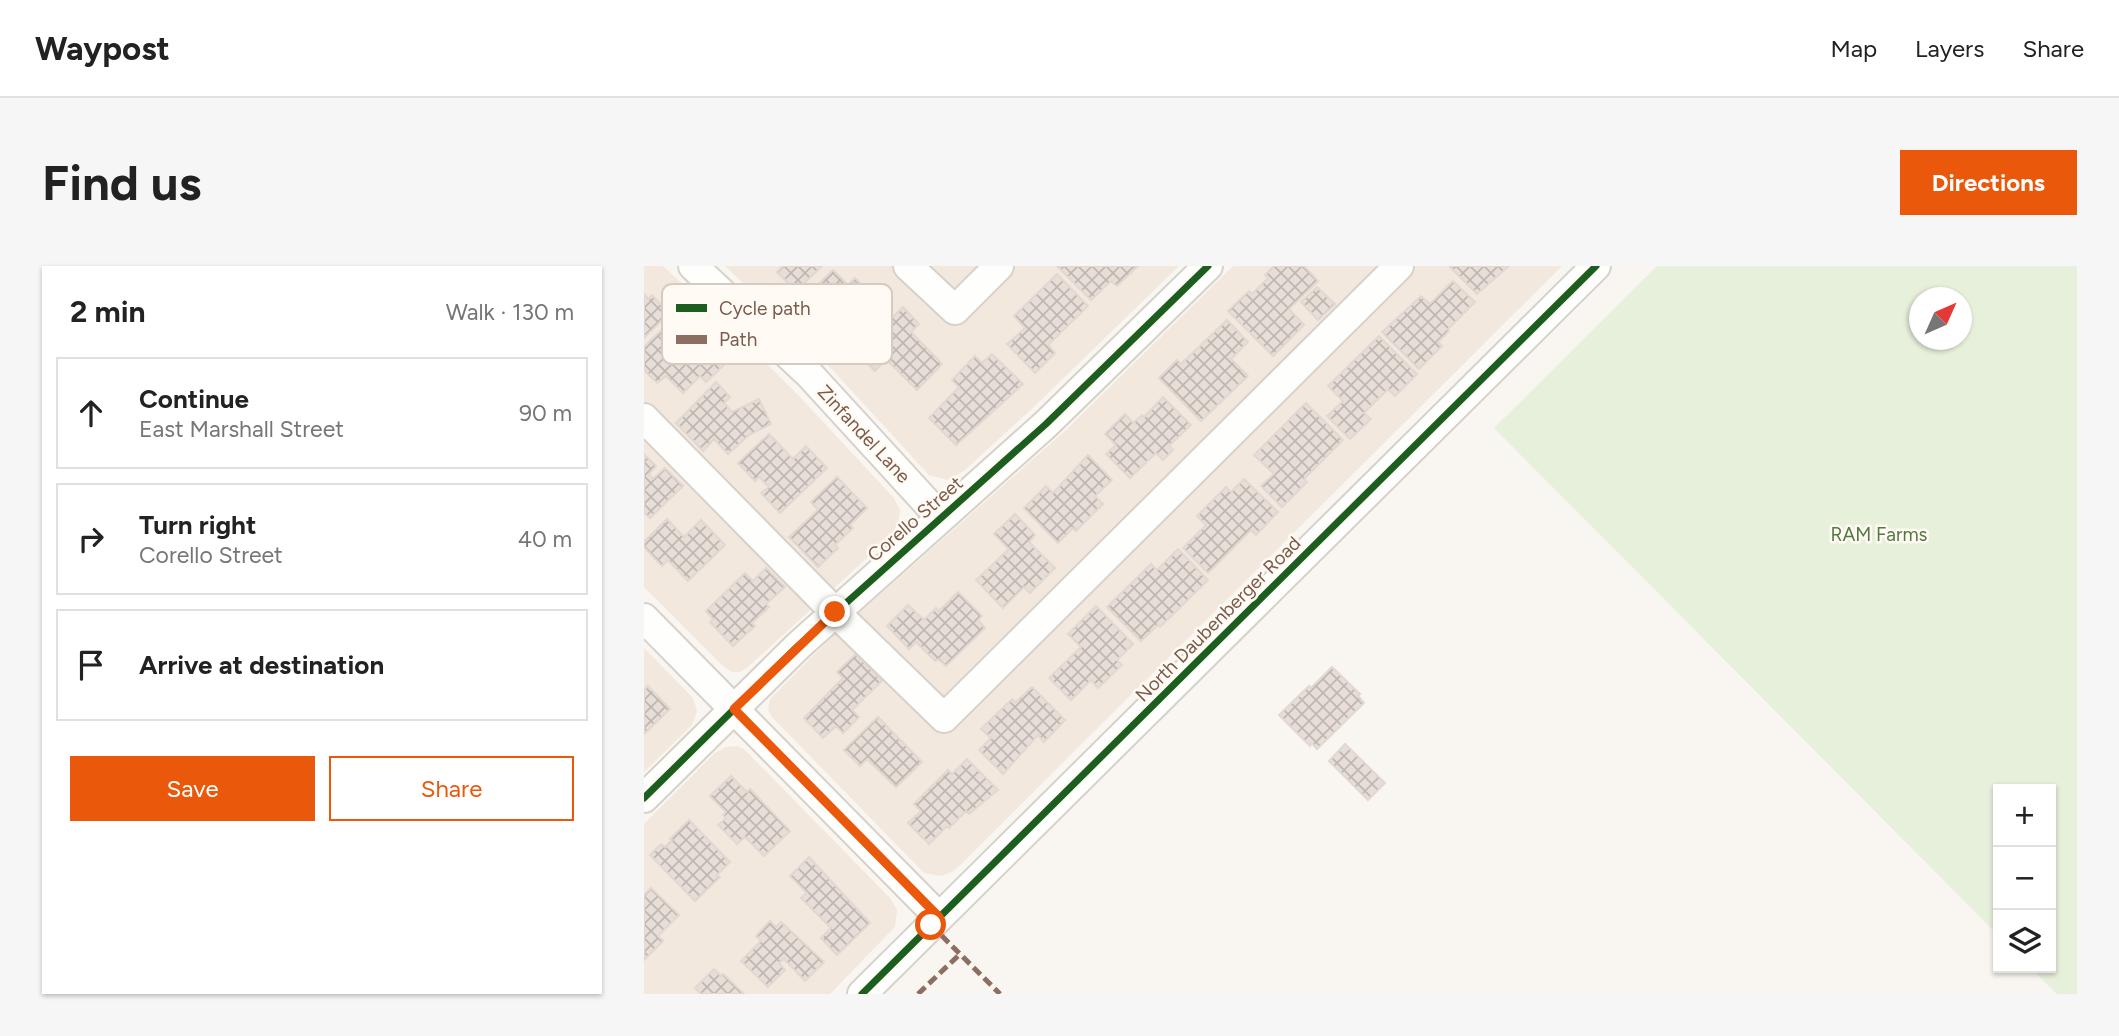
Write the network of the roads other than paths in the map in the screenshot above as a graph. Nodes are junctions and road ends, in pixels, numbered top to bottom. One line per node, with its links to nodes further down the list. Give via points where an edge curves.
1 (693, 266): 7 (street, Zinfandel Lane)
2 (908, 266): 3 (street, via 955,310)
3 (999, 266)
4 (1208, 266): 10 (street, Corello Street, via 1046,424)
5 (1399, 266): 11 (street, via 944,718)
6 (1596, 266): 15 (street, North Daubenberger Road)
7 (712, 284)
8 (798, 364): 10 (street, Zinfandel Lane)
9 (644, 418): 11 (street)
10 (940, 517): 11 (street, Corello Street)
11 (835, 612): 13 (street, Corello Street)
12 (644, 618): 13 (street)
13 (734, 709): 14 (street, Corello Street); 15 (street)
14 (644, 798)
15 (939, 917): 16 (street, North Daubenberger Road)
16 (862, 994)

